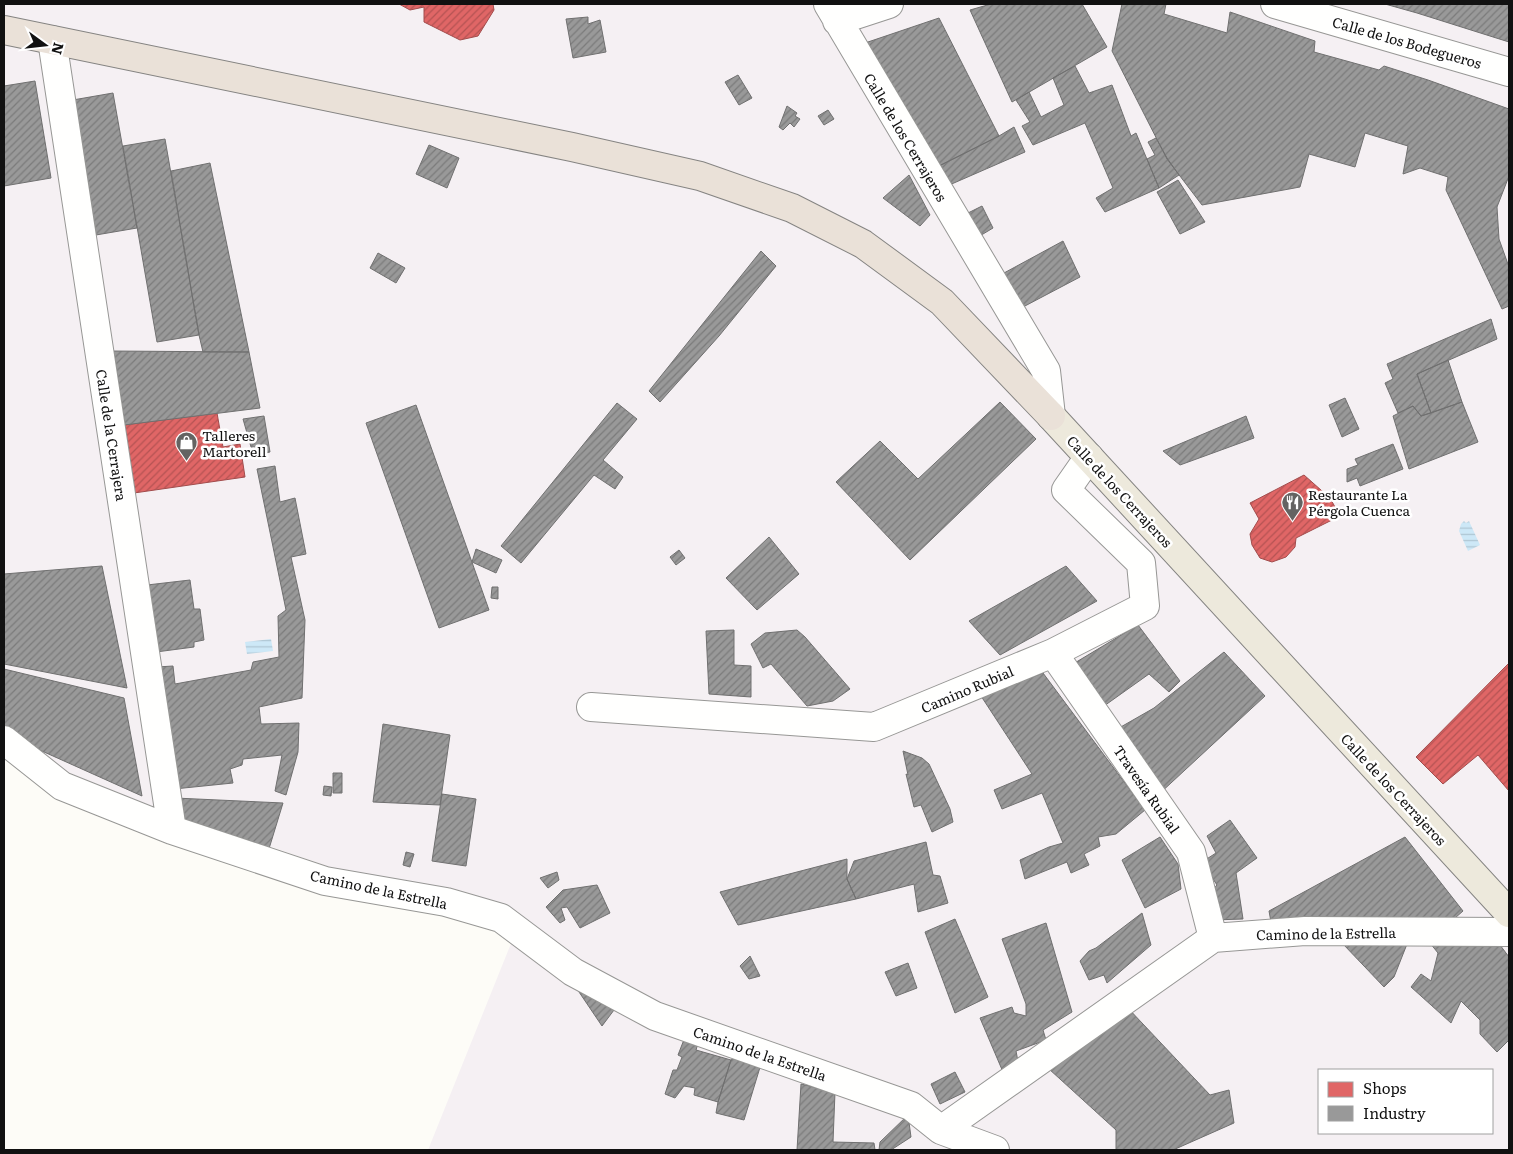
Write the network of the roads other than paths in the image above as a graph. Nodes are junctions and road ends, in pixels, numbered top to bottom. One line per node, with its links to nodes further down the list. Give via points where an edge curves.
1 (889, 4): 3 (street)
2 (1276, 4): 6 (street, Calle de los Bodegueros)
3 (832, 13): 7 (street, Calle de los Cerrajeros, via 1046,371)
4 (4, 30): 5 (highway)
5 (52, 40): 7 (highway, via 700,176 792,208 863,244 942,302); 12 (street, Calle de la Cerrajera)
6 (1509, 72)
7 (1051, 416): 8 (main road, Calle de los Cerrajeros)
8 (1089, 457): 9 (street, Camino Rubial, via 1066,490 1141,563 1145,606); 13 (main road, Calle de los Cerrajeros)
9 (1053, 653): 10 (street, Camino Rubial, via 874,727); 15 (street, Travesía Rubial, via 1190,852)
10 (591, 707)
11 (4, 740): 12 (street, Camino de la Estrella, via 62,786)
12 (172, 830): 16 (street, Camino de la Estrella, via 325,881 446,902 501,918 573,972 655,1016 911,1106)
13 (1509, 913)
14 (1509, 932): 15 (street, Camino de la Estrella, via 1305,931)
15 (1213, 938): 16 (street)
16 (941, 1130): 17 (street, Camino de la Estrella)
17 (995, 1150)

